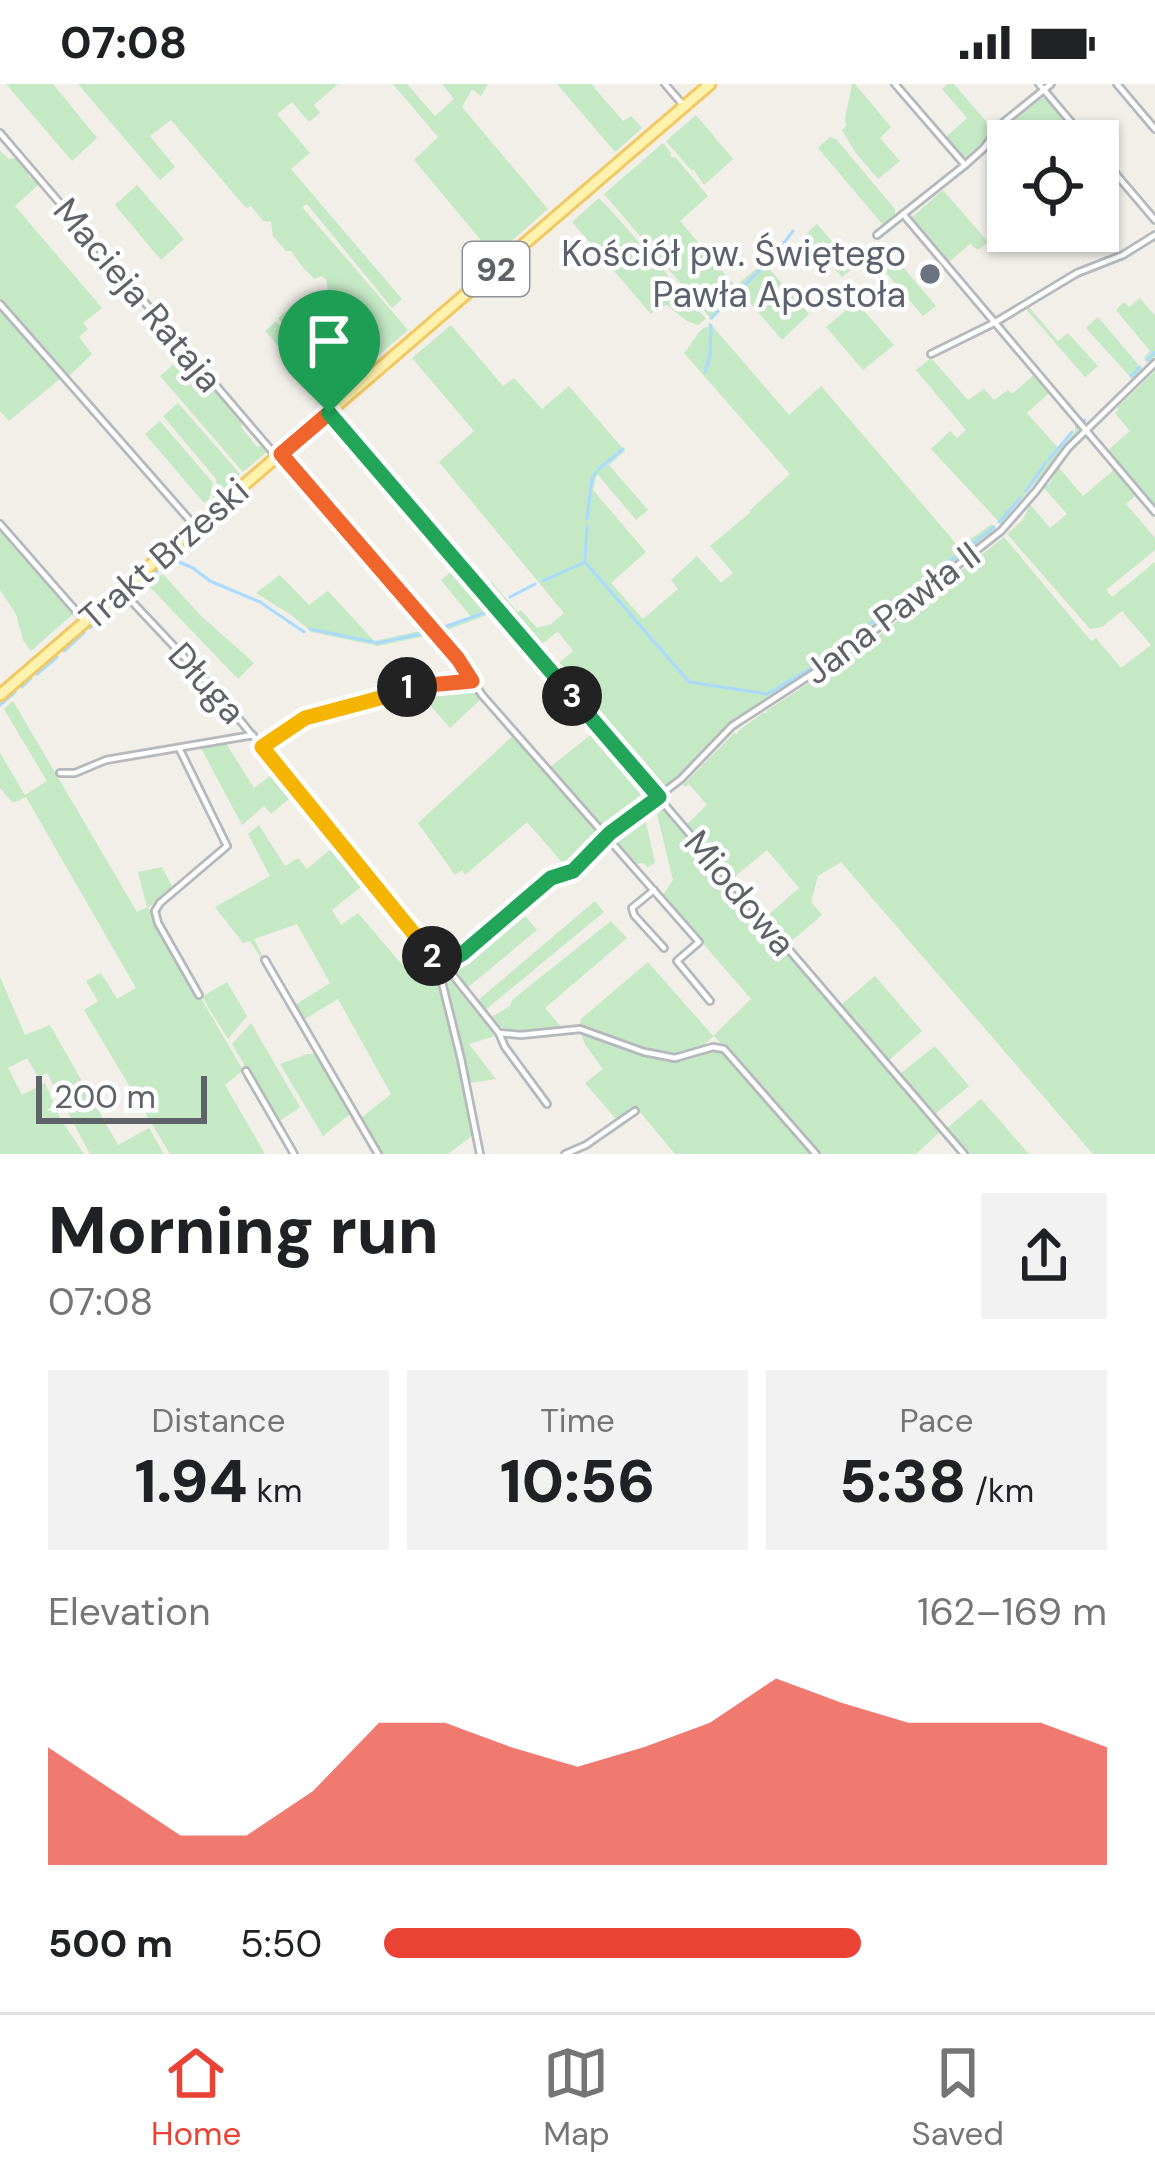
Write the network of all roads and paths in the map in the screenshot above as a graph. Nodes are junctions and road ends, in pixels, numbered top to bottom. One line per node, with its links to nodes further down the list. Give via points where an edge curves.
1 (665, 84): 7 (street)
2 (710, 84): 7 (main road, Trakt Brzeski / 92)
3 (895, 84): 11 (street)
4 (1051, 84): 6 (street)
5 (1117, 84): 9 (street)
6 (1041, 87): 8 (street); 11 (street)
7 (684, 106): 21 (main road, Trakt Brzeski / 92)
8 (1070, 120)
9 (1155, 129)
10 (0, 133): 23 (street, Macieja Rataja)
11 (964, 166): 13 (street)
12 (1119, 178): 14 (street)
13 (903, 214): 15 (street); 18 (street)
14 (1155, 220)
15 (877, 235)
16 (1155, 236): 18 (street)
17 (0, 304): 26 (street)
18 (994, 323): 19 (street); 22 (street)
19 (931, 354)
20 (1155, 363): 22 (street, Jana Pawła II)
21 (329, 413): 23 (main road, Trakt Brzeski / 92); 35 (street, Miodowa)
22 (1085, 431): 24 (street); 35 (street, Jana Pawła II, via 1001,530 871,634 732,727)
23 (279, 456): 26 (main road, Trakt Brzeski / 92); 29 (street, Macieja Rataja)
24 (1155, 512)
25 (0, 524): 28 (street)
26 (196, 526): 27 (main road, Trakt Brzeski / 92)
27 (121, 590): 28 (main road, Trakt Brzeski / 92); 31 (street, Długa)
28 (85, 622): 30 (main road, Trakt Brzeski / 92)
29 (472, 681): 32 (street, via 406,687 305,718); 36 (street, Macieja Rataja)
30 (0, 695)
31 (253, 735): 32 (street, Długa); 33 (street)
32 (262, 747): 40 (street, Długa)
33 (179, 748): 34 (street); 41 (street, via 227,846 155,911)
34 (60, 773)
35 (659, 797): 36 (street, Jana Pawła II); 54 (street, Miodowa)
36 (608, 837): 37 (street, Macieja Rataja); 40 (street, Jana Pawła II)
37 (654, 890): 38 (street, via 632,908); 42 (street, Macieja Rataja, via 700,942 677,961)
38 (664, 949)
39 (265, 961): 49 (street)
40 (441, 966): 43 (street); 50 (street, Długa)
41 (200, 995)
42 (710, 1001)
43 (499, 1033): 45 (street); 53 (street, via 580,1029 675,1058 724,1049)
44 (246, 1071): 48 (street)
45 (547, 1104)
46 (635, 1111): 47 (street)
47 (586, 1145): 51 (street); 52 (street)
48 (294, 1154)
49 (378, 1154)
50 (480, 1154)
51 (565, 1154)
52 (594, 1154)
53 (816, 1154)
54 (964, 1154)

